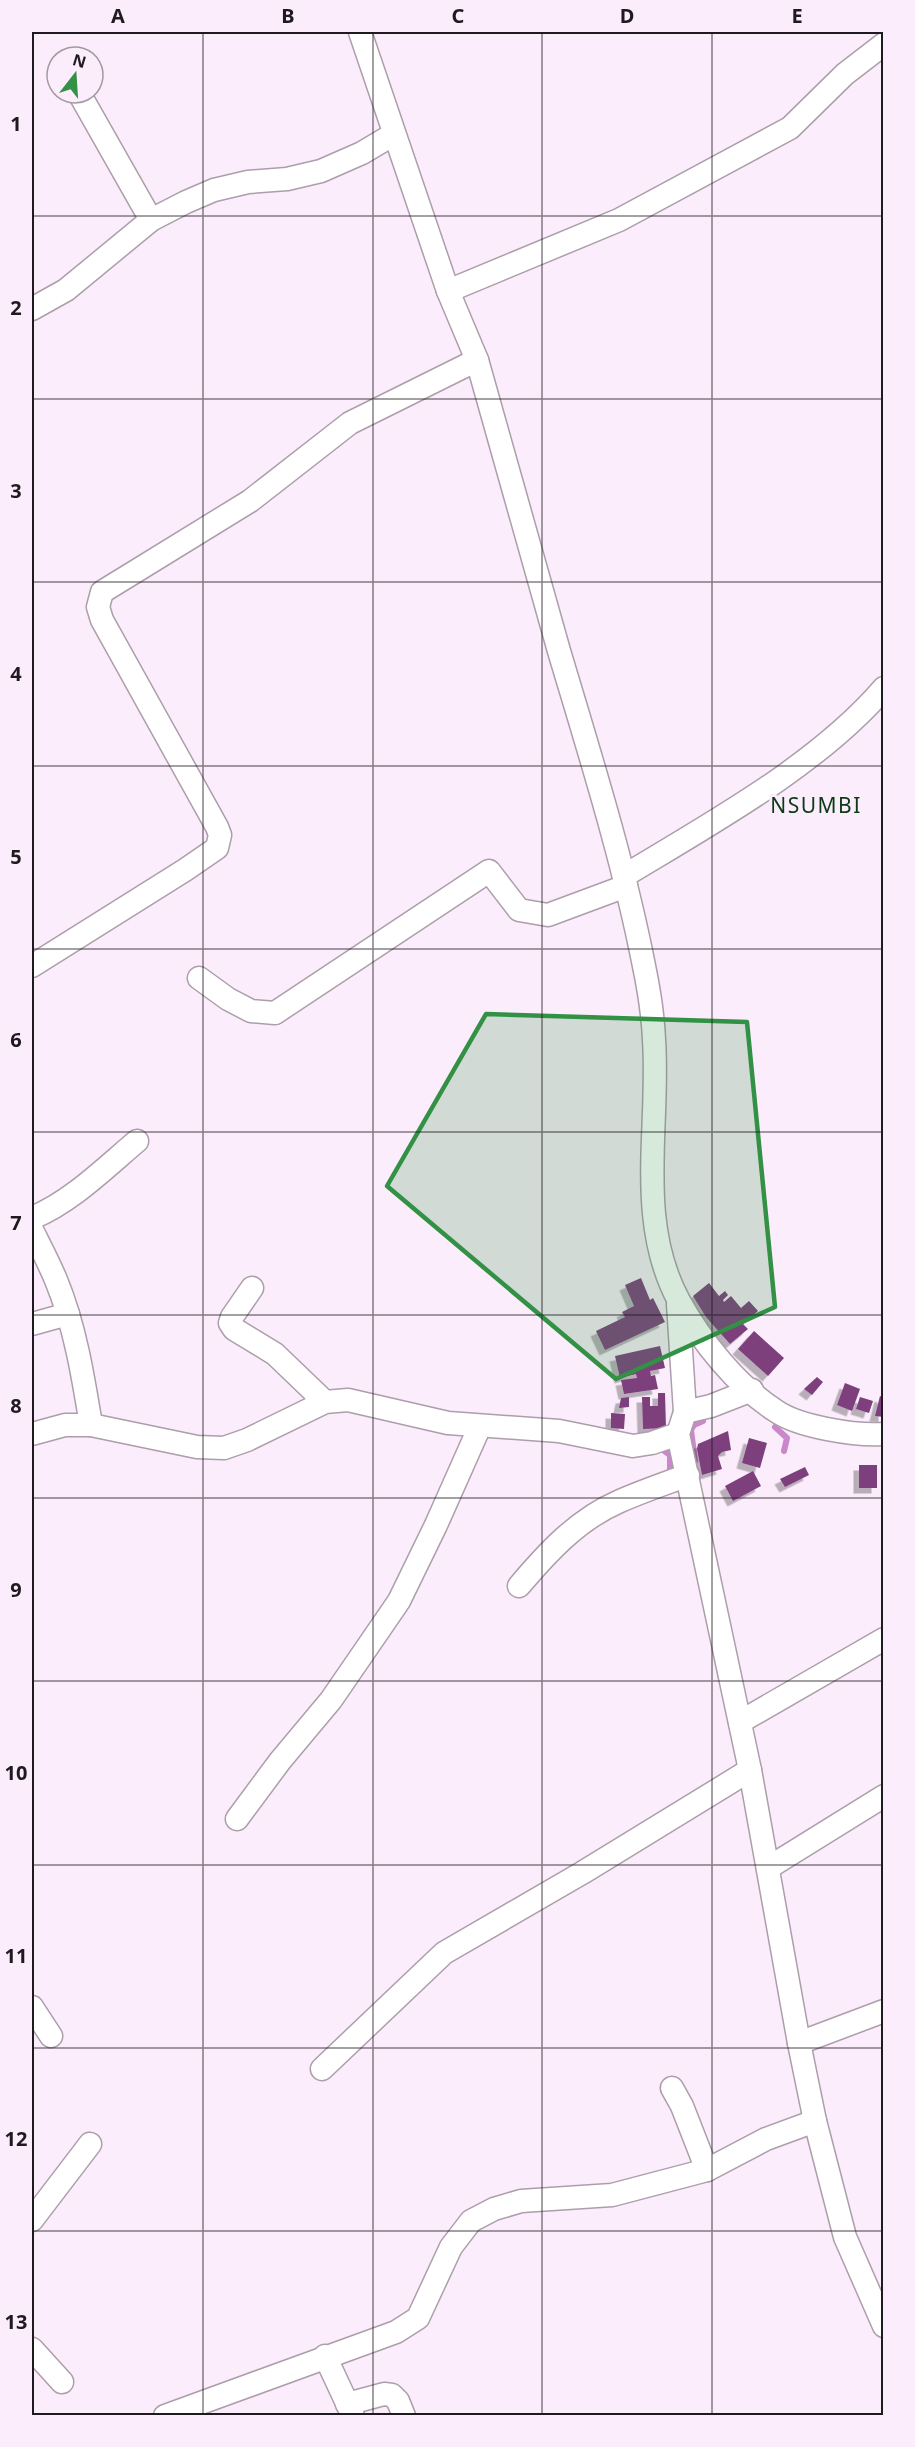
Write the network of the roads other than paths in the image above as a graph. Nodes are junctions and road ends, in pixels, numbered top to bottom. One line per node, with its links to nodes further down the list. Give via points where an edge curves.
1 (360, 32): 4 (street)
2 (884, 44): 6 (street, via 844,74 790,128 619,220)
3 (87, 105): 5 (street)
4 (394, 134): 5 (street, via 321,171 214,190); 6 (street)
5 (152, 220): 7 (street, via 66,290)
6 (448, 291): 8 (street)
7 (32, 309)
8 (477, 360): 10 (street); 11 (street, via 350,423 250,501 102,591 98,607 102,620 218,827 220,842 185,870)
9 (884, 688): 10 (street, via 864,711 797,767)
10 (625, 881): 12 (street, via 548,915 519,910 489,871 275,1013 251,1011); 17 (street, via 645,969 654,1040 652,1184 658,1245)
11 (32, 966)
12 (198, 978)
13 (137, 1141): 14 (street, via 49,1211)
14 (32, 1218)
15 (32, 1230): 18 (street)
16 (252, 1288): 21 (street, via 230,1323 275,1354)
17 (678, 1298): 20 (street, via 705,1342); 22 (street)
18 (68, 1314): 19 (street); 23 (street)
19 (32, 1324)
20 (752, 1390): 22 (street, via 711,1406); 26 (street, via 777,1413 811,1425)
21 (325, 1402): 23 (street, via 224,1448 197,1447); 24 (street, via 348,1400 448,1423)
22 (682, 1423): 24 (street, via 652,1443 633,1446 559,1431); 27 (street)
23 (91, 1425): 25 (street, via 65,1425)
24 (480, 1426): 33 (street, via 399,1601 331,1700)
25 (32, 1434)
26 (884, 1434)
27 (688, 1475): 28 (street, via 616,1502 580,1525 550,1549); 30 (street)
28 (519, 1586)
29 (884, 1639): 30 (street)
30 (740, 1722): 31 (street)
31 (750, 1770): 34 (street); 39 (street, via 444,1953)
32 (884, 1796): 34 (street)
33 (237, 1820)
34 (768, 1868): 38 (street)
35 (32, 2007): 37 (street)
36 (884, 2011): 38 (street)
37 (51, 2036)
38 (799, 2043): 41 (street)
39 (322, 2069)
40 (672, 2088): 43 (street)
41 (815, 2121): 43 (street, via 766,2139); 45 (street, via 845,2237)
42 (90, 2144): 44 (street)
43 (707, 2170): 47 (street, via 612,2195 521,2201 494,2209 471,2221 452,2247 418,2318 396,2332)
44 (32, 2220)
45 (884, 2326)
46 (32, 2349): 48 (street)
47 (325, 2356): 49 (street); 50 (street)
48 (62, 2382)
49 (350, 2410): 51 (street, via 384,2394 398,2401)
50 (165, 2415)
51 (404, 2415)

